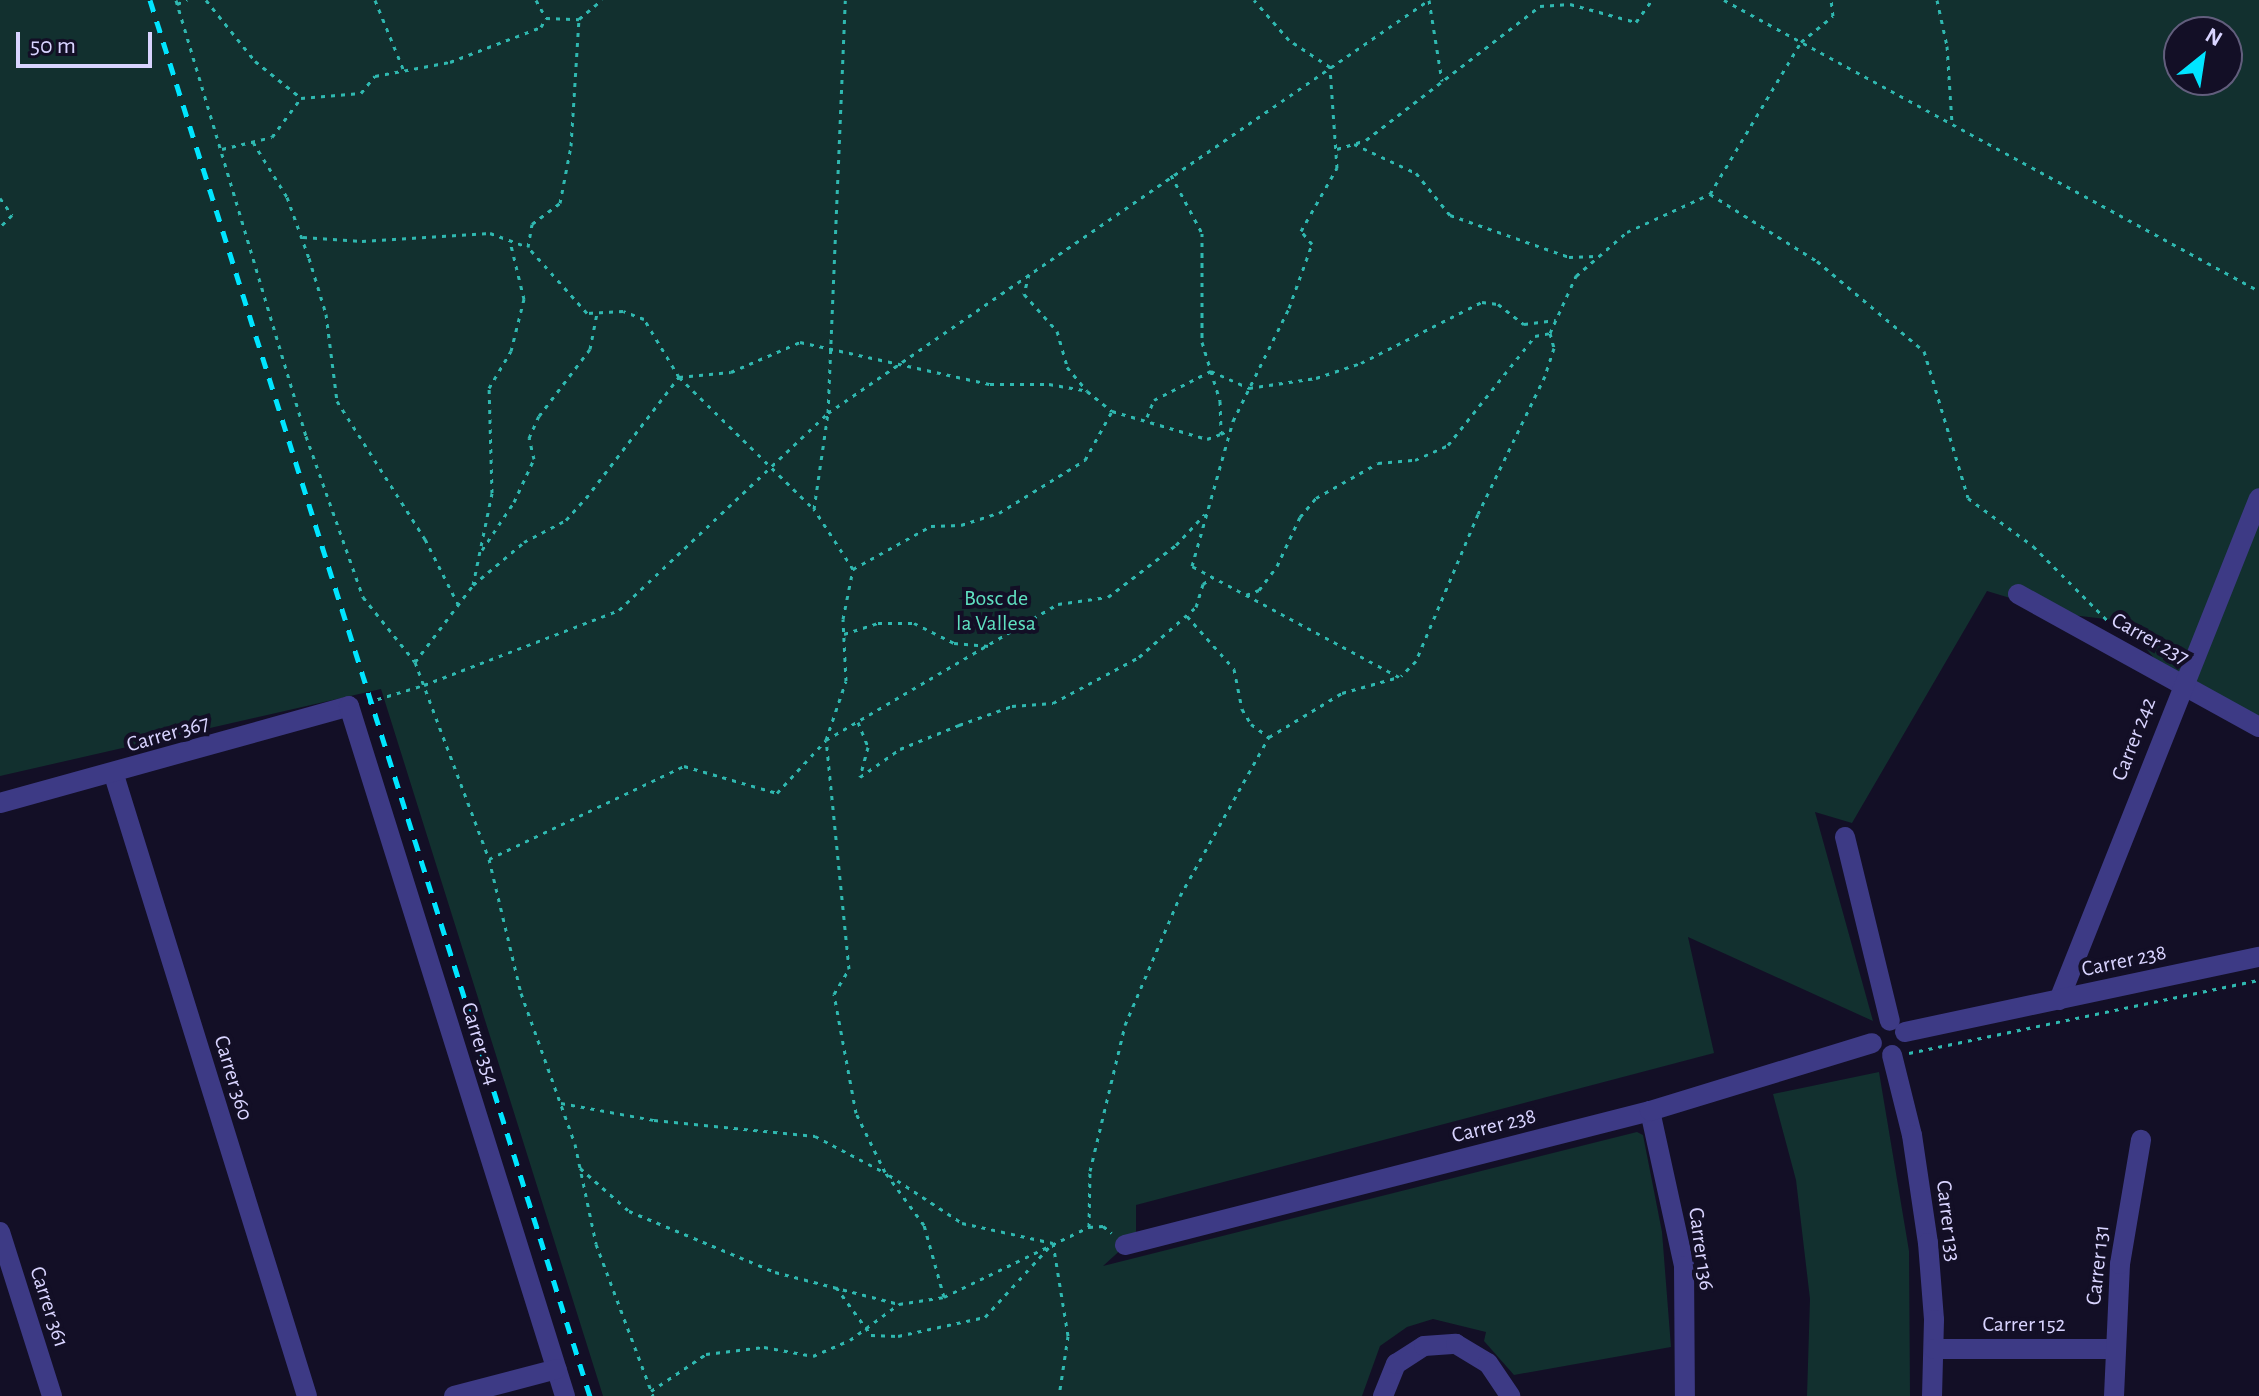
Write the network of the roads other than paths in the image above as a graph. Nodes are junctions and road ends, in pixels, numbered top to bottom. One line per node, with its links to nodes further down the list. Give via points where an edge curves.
1 (2259, 498): 3 (street, Carrer 242)
2 (2018, 594): 3 (street, Carrer 237)
3 (2182, 684): 5 (street, Carrer 237); 10 (street, Carrer 242)
4 (349, 706): 6 (street, Carrer 367); 20 (street, Carrer 354)
5 (2259, 727)
6 (114, 775): 7 (street, Carrer 367); 22 (street, Carrer 360)
7 (0, 803)
8 (1845, 837): 11 (street)
9 (2259, 957): 10 (street, Carrer 238)
10 (2059, 1000): 11 (street, Carrer 238)
11 (1897, 1027): 12 (street, via 1875,1028); 13 (street, via 1903,1048)
12 (1872, 1043): 13 (street, via 1878,1052); 14 (street, Carrer 238)
13 (1892, 1055): 18 (street, Carrer 133, via 1912,1135 1928,1243)
14 (1650, 1111): 17 (street, Carrer 238); 27 (street, Carrer 136, via 1684,1266)
15 (2141, 1140): 19 (street, Carrer 131, via 2120,1264)
16 (0, 1232): 21 (street, Carrer 361)
17 (1125, 1245)
18 (1934, 1349): 19 (street, Carrer 152); 28 (street, Carrer 133)
19 (2114, 1349): 29 (street, Carrer 131)
20 (557, 1369): 23 (street); 24 (street, Carrer 354)
21 (52, 1396)
22 (307, 1396)
23 (454, 1396)
24 (563, 1396)
25 (1383, 1396): 26 (street, via 1396,1364 1424,1346 1456,1344 1488,1363)
26 (1510, 1396)
27 (1685, 1396)
28 (1932, 1396)
29 (2114, 1396)

